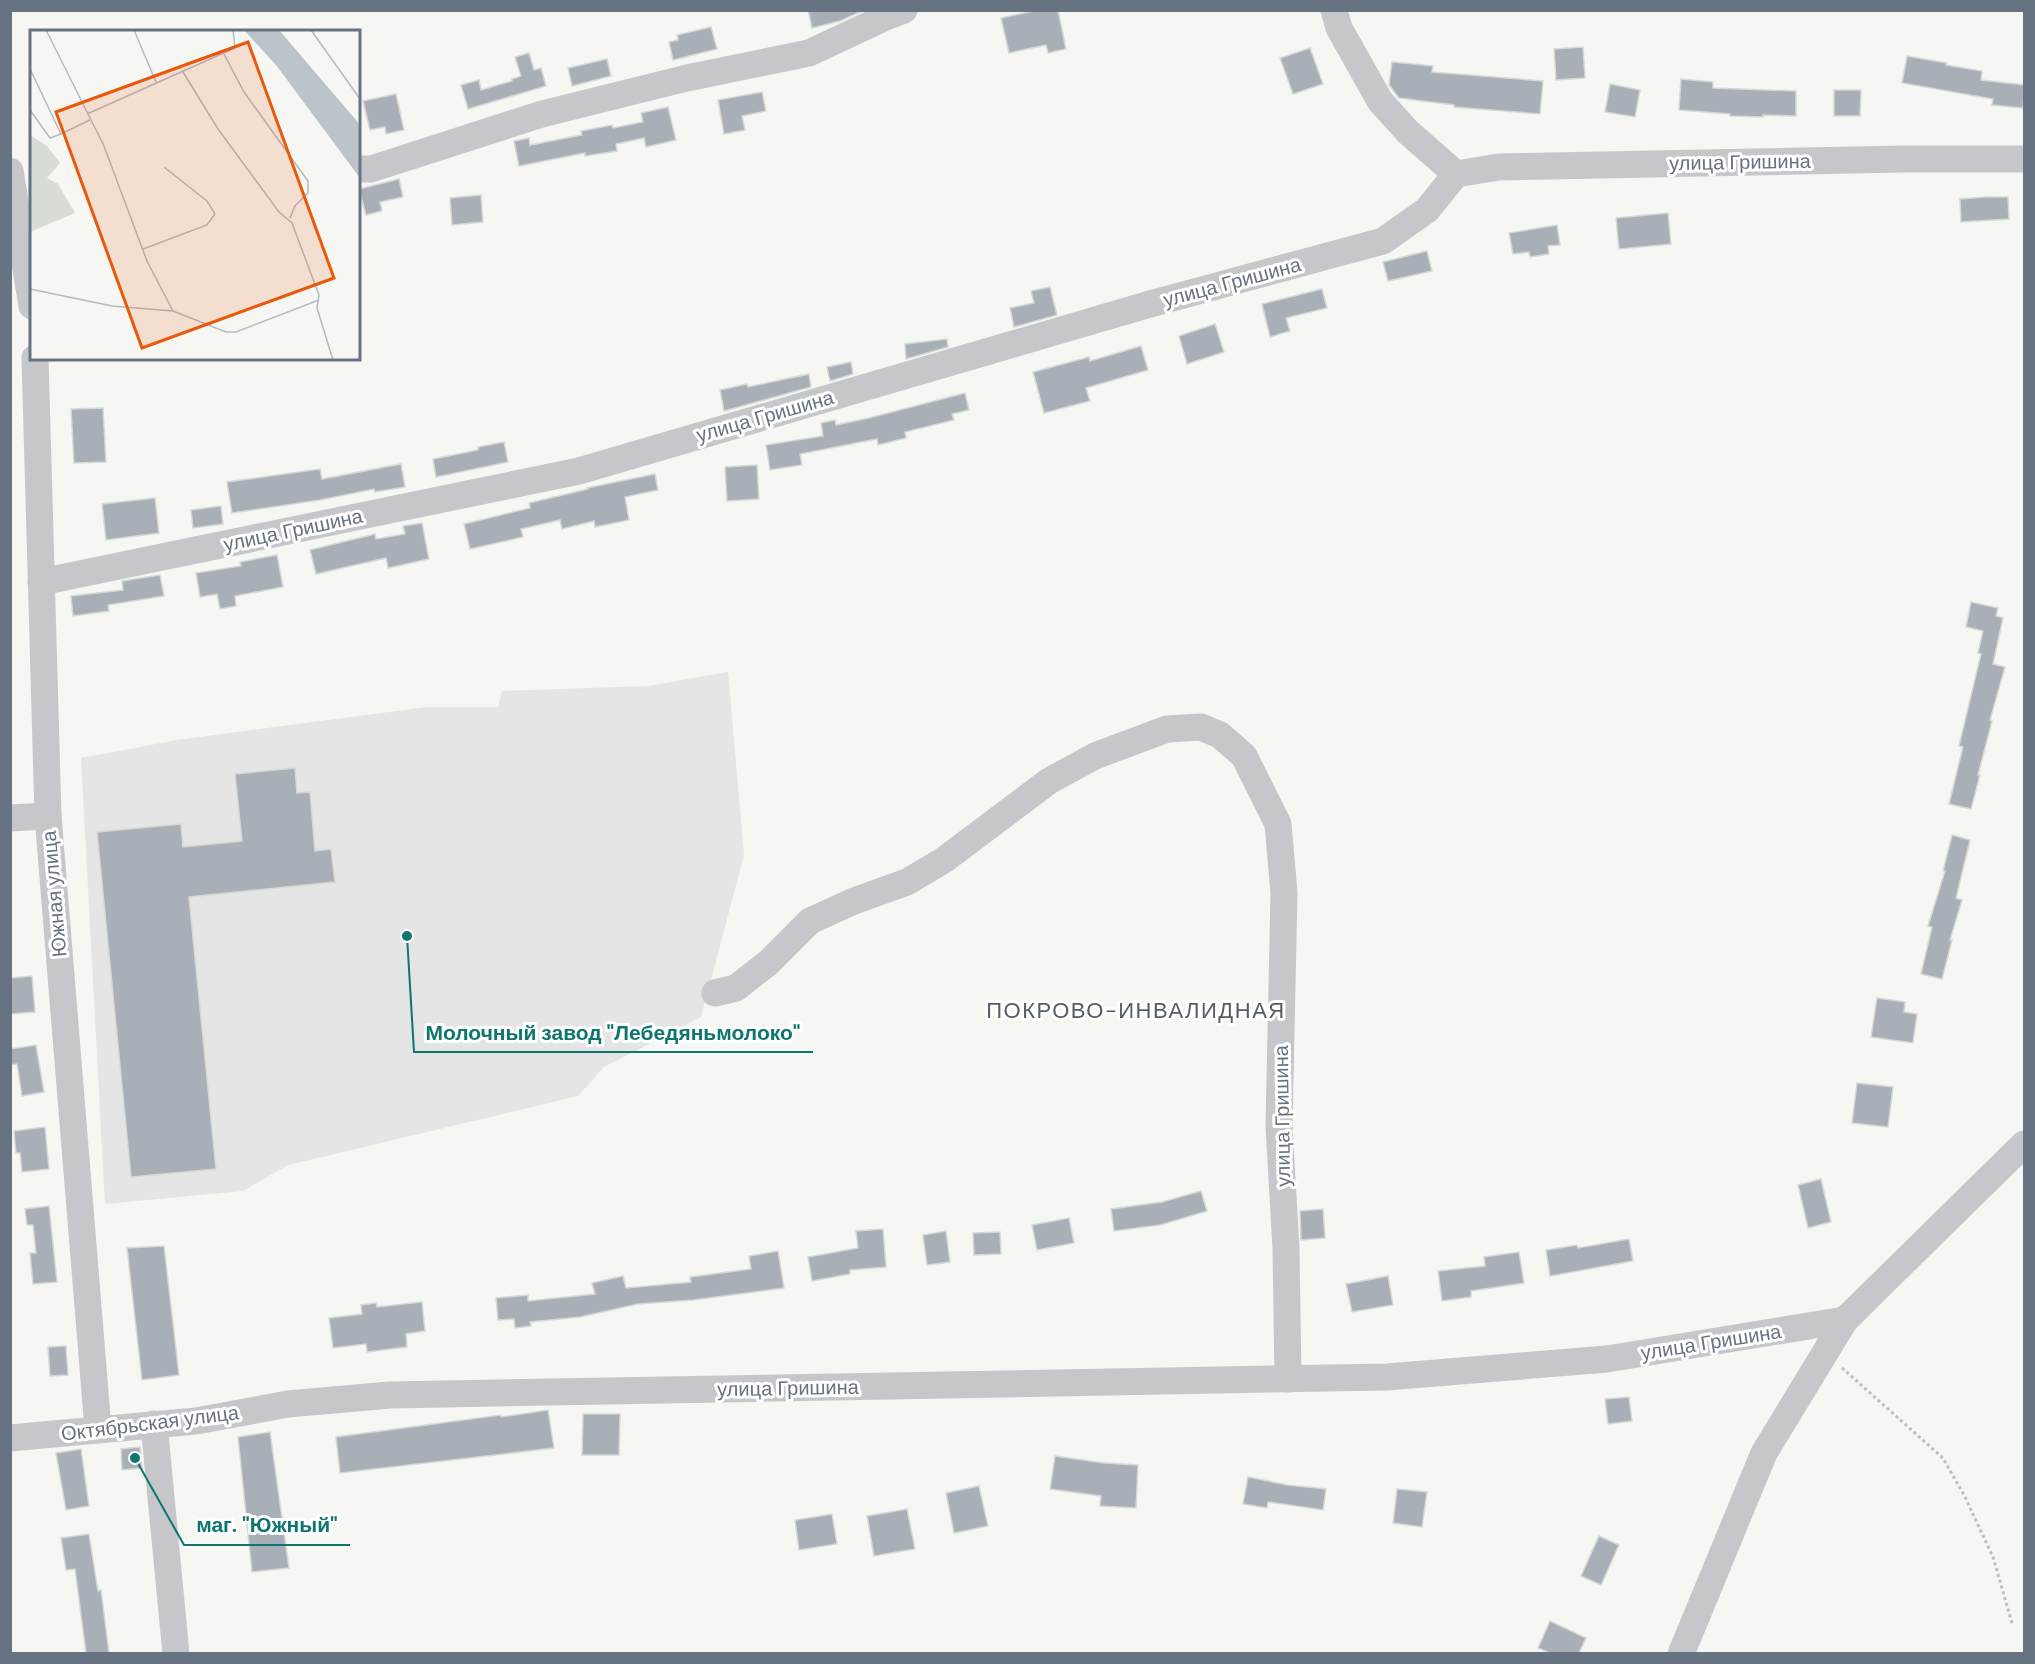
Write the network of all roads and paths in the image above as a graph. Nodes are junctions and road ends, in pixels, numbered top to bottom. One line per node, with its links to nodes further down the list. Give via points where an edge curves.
1 (904, 10): 4 (street, via 809,52 542,114 371,169)
2 (1334, 10): 6 (street, via 1339,28 1380,101)
3 (2025, 159): 6 (street, улица Гришина, via 1498,167)
4 (360, 169)
5 (10, 171): 7 (street)
6 (1456, 174): 10 (street, улица Гришина, via 1427,210 1383,241 1150,304 579,471)
7 (25, 219): 8 (street)
8 (30, 281)
9 (35, 360): 10 (street, Южная улица)
10 (41, 582): 11 (street, Южная улица)
11 (48, 816): 12 (street); 20 (street, Южная улица)
12 (10, 818)
13 (715, 993): 17 (street, улица Гришина, via 736,988 810,921 907,882 944,860 1050,781 1095,756 1167,729 1201,728 1220,735 1244,756 1278,824 1284,893 1279,1126)
14 (2025, 1144): 15 (street)
15 (1845, 1320): 16 (street); 17 (street, улица Гришина, via 1607,1359 1387,1377)
16 (1825, 1353): 22 (path, via 1943,1458 1993,1557); 24 (street, via 1764,1453)
17 (1288, 1379): 18 (street, улица Гришина, via 390,1395)
18 (288, 1404): 19 (street, Октябрьская улица, via 196,1421)
19 (154, 1424): 20 (street, Октябрьская улица); 23 (street)
20 (98, 1429): 21 (street, Октябрьская улица)
21 (10, 1438)
22 (2012, 1623)
23 (176, 1653)
24 (1681, 1653)

